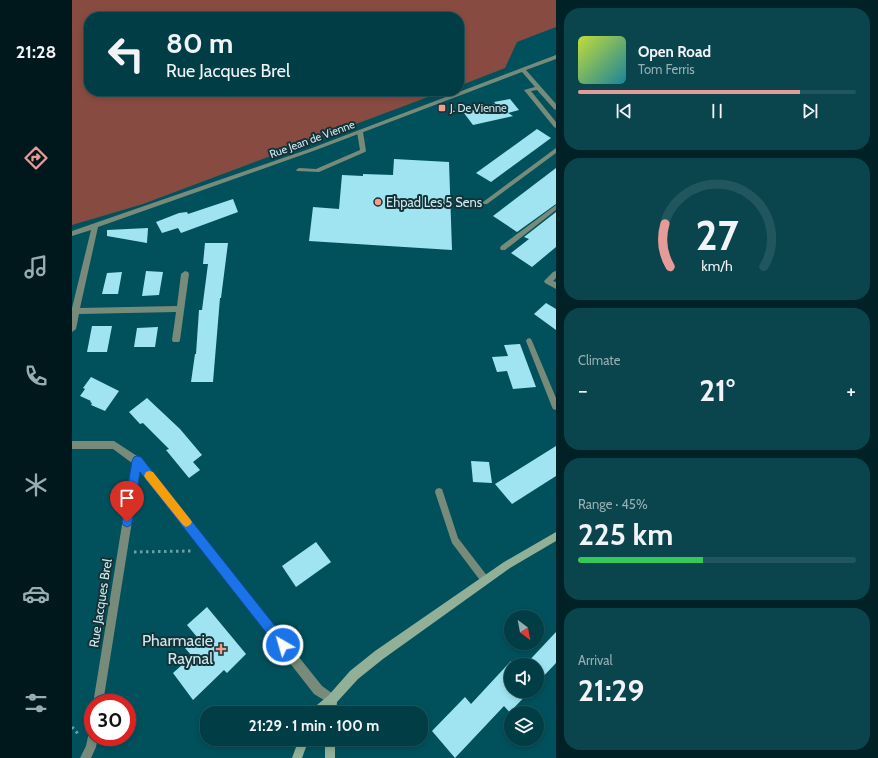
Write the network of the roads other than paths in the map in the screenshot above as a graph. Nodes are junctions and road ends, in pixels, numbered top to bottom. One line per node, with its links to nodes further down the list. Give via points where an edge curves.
1 (556, 57): 2 (street, Rue Jean de Vienne)
2 (523, 70): 3 (street); 4 (street, Rue Jean de Vienne)
3 (539, 88): 6 (street); 7 (street, via 527,90)
4 (464, 92)
5 (455, 96): 8 (street, Rue Jean de Vienne)
6 (556, 108)
7 (556, 126)
8 (360, 132): 10 (lane, via 363,152 317,171); 13 (street, Rue Jean de Vienne)
9 (556, 150): 11 (lane)
10 (299, 170)
11 (484, 203)
12 (556, 207): 15 (lane)
13 (95, 226): 14 (street, Rue Jean de Vienne); 20 (street)
14 (72, 234)
15 (503, 248)
16 (185, 274): 19 (street)
17 (556, 274): 18 (street, via 548,280)
18 (556, 286)
19 (180, 309): 20 (street); 22 (street)
20 (74, 311): 21 (street)
21 (72, 329)
22 (176, 340)
23 (529, 341): 24 (lane)
24 (556, 407)
25 (72, 445): 26 (street, via 114,445)
26 (137, 461): 30 (street, Rue Jacques Brel); 31 (street, via 318,690)
27 (439, 492): 29 (lane, via 454,540)
28 (556, 536): 29 (main road)
29 (485, 580): 31 (main road, via 379,654 354,675)
30 (99, 694)
31 (332, 700): 32 (main road); 33 (main road)
32 (325, 706)
33 (332, 706)
34 (91, 746): 37 (street)
35 (302, 746): 38 (main road)
36 (330, 746): 39 (main road)
37 (84, 758)
38 (298, 758)
39 (330, 758)

